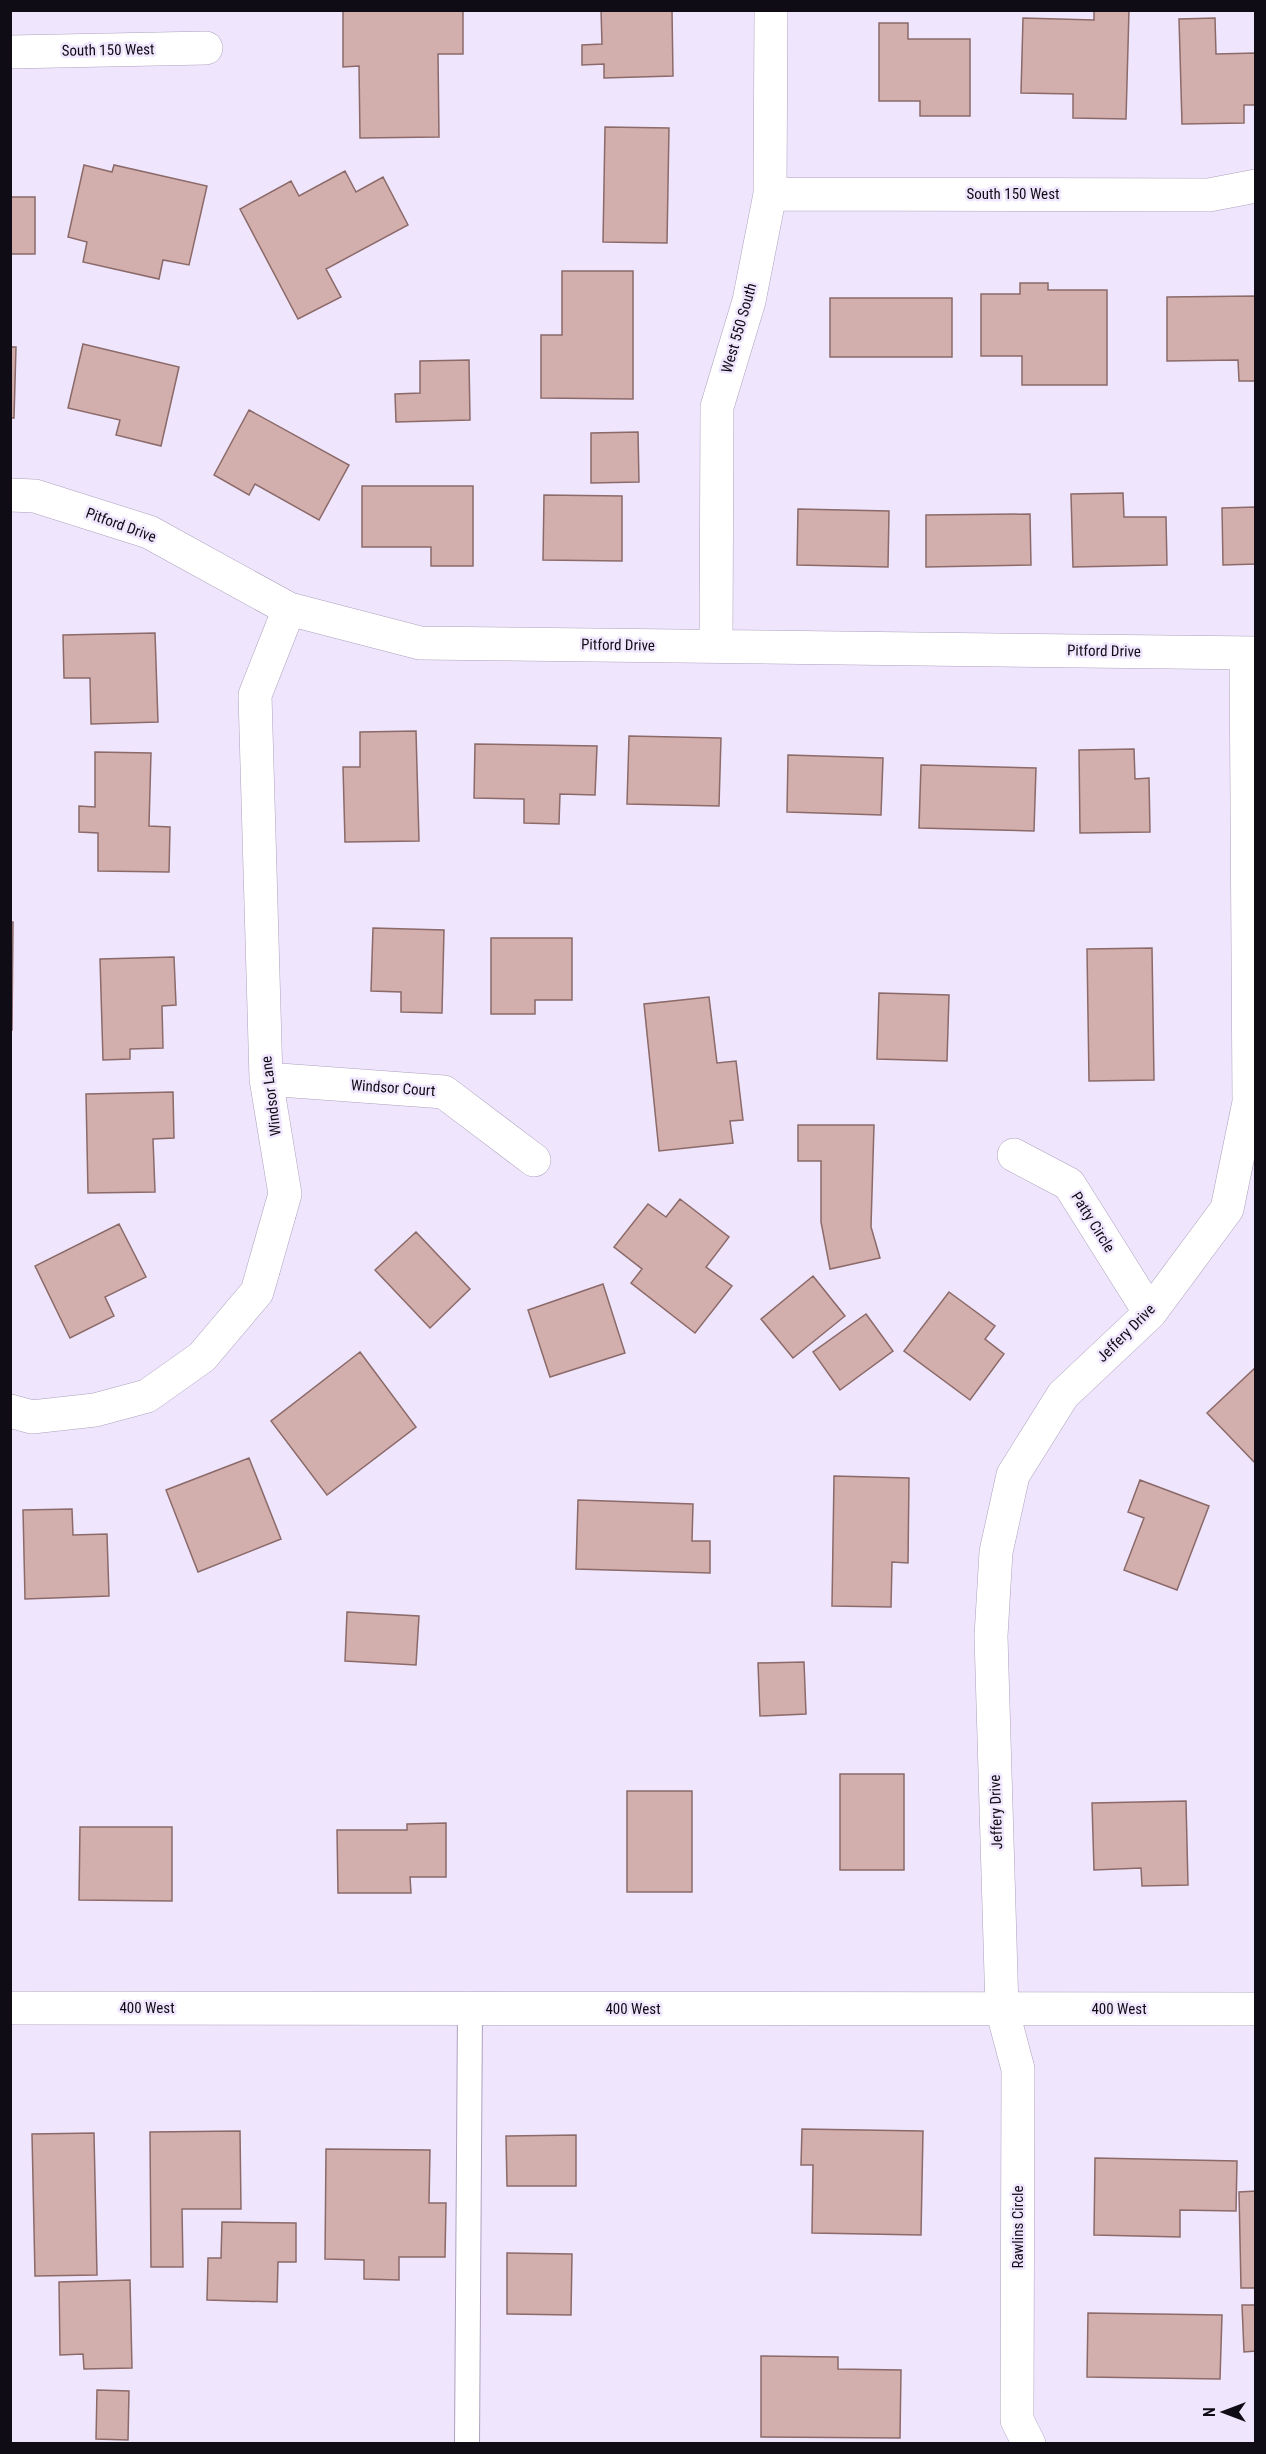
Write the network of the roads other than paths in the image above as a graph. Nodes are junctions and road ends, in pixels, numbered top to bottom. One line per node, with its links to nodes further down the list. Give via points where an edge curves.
1 (771, 10): 5 (street, West 550 South)
2 (206, 48): 3 (street, South 150 West)
3 (10, 52)
4 (1256, 186): 5 (street, South 150 West, via 1209,195)
5 (770, 194): 8 (street, West 550 South, via 749,301 717,407)
6 (10, 495): 7 (street, Pitford Drive, via 34,496 149,532)
7 (288, 609): 8 (street, Pitford Drive, via 420,643); 10 (street, Windsor Lane, via 255,695)
8 (716, 646): 9 (street, Pitford Drive)
9 (1251, 653): 13 (street, Jeffery Drive, via 1249,1102 1227,1209)
10 (266, 1079): 12 (street, Windsor Court, via 444,1092); 14 (street, Windsor Lane, via 285,1194 257,1292 202,1357 147,1396 95,1410 32,1417)
11 (1014, 1155): 13 (street, Patty Circle, via 1069,1184)
12 (534, 1160)
13 (1150, 1312): 17 (street, Jeffery Drive, via 1063,1395 1013,1475 996,1552 991,1636)
14 (10, 1411)
15 (10, 2008): 16 (street, 400 West)
16 (470, 2009): 17 (street, 400 West); 19 (lane)
17 (1002, 2009): 18 (street, 400 West); 20 (street, Rawlins Circle, via 1018,2070 1017,2420)
18 (1256, 2009)
19 (467, 2444)
20 (1029, 2444)

